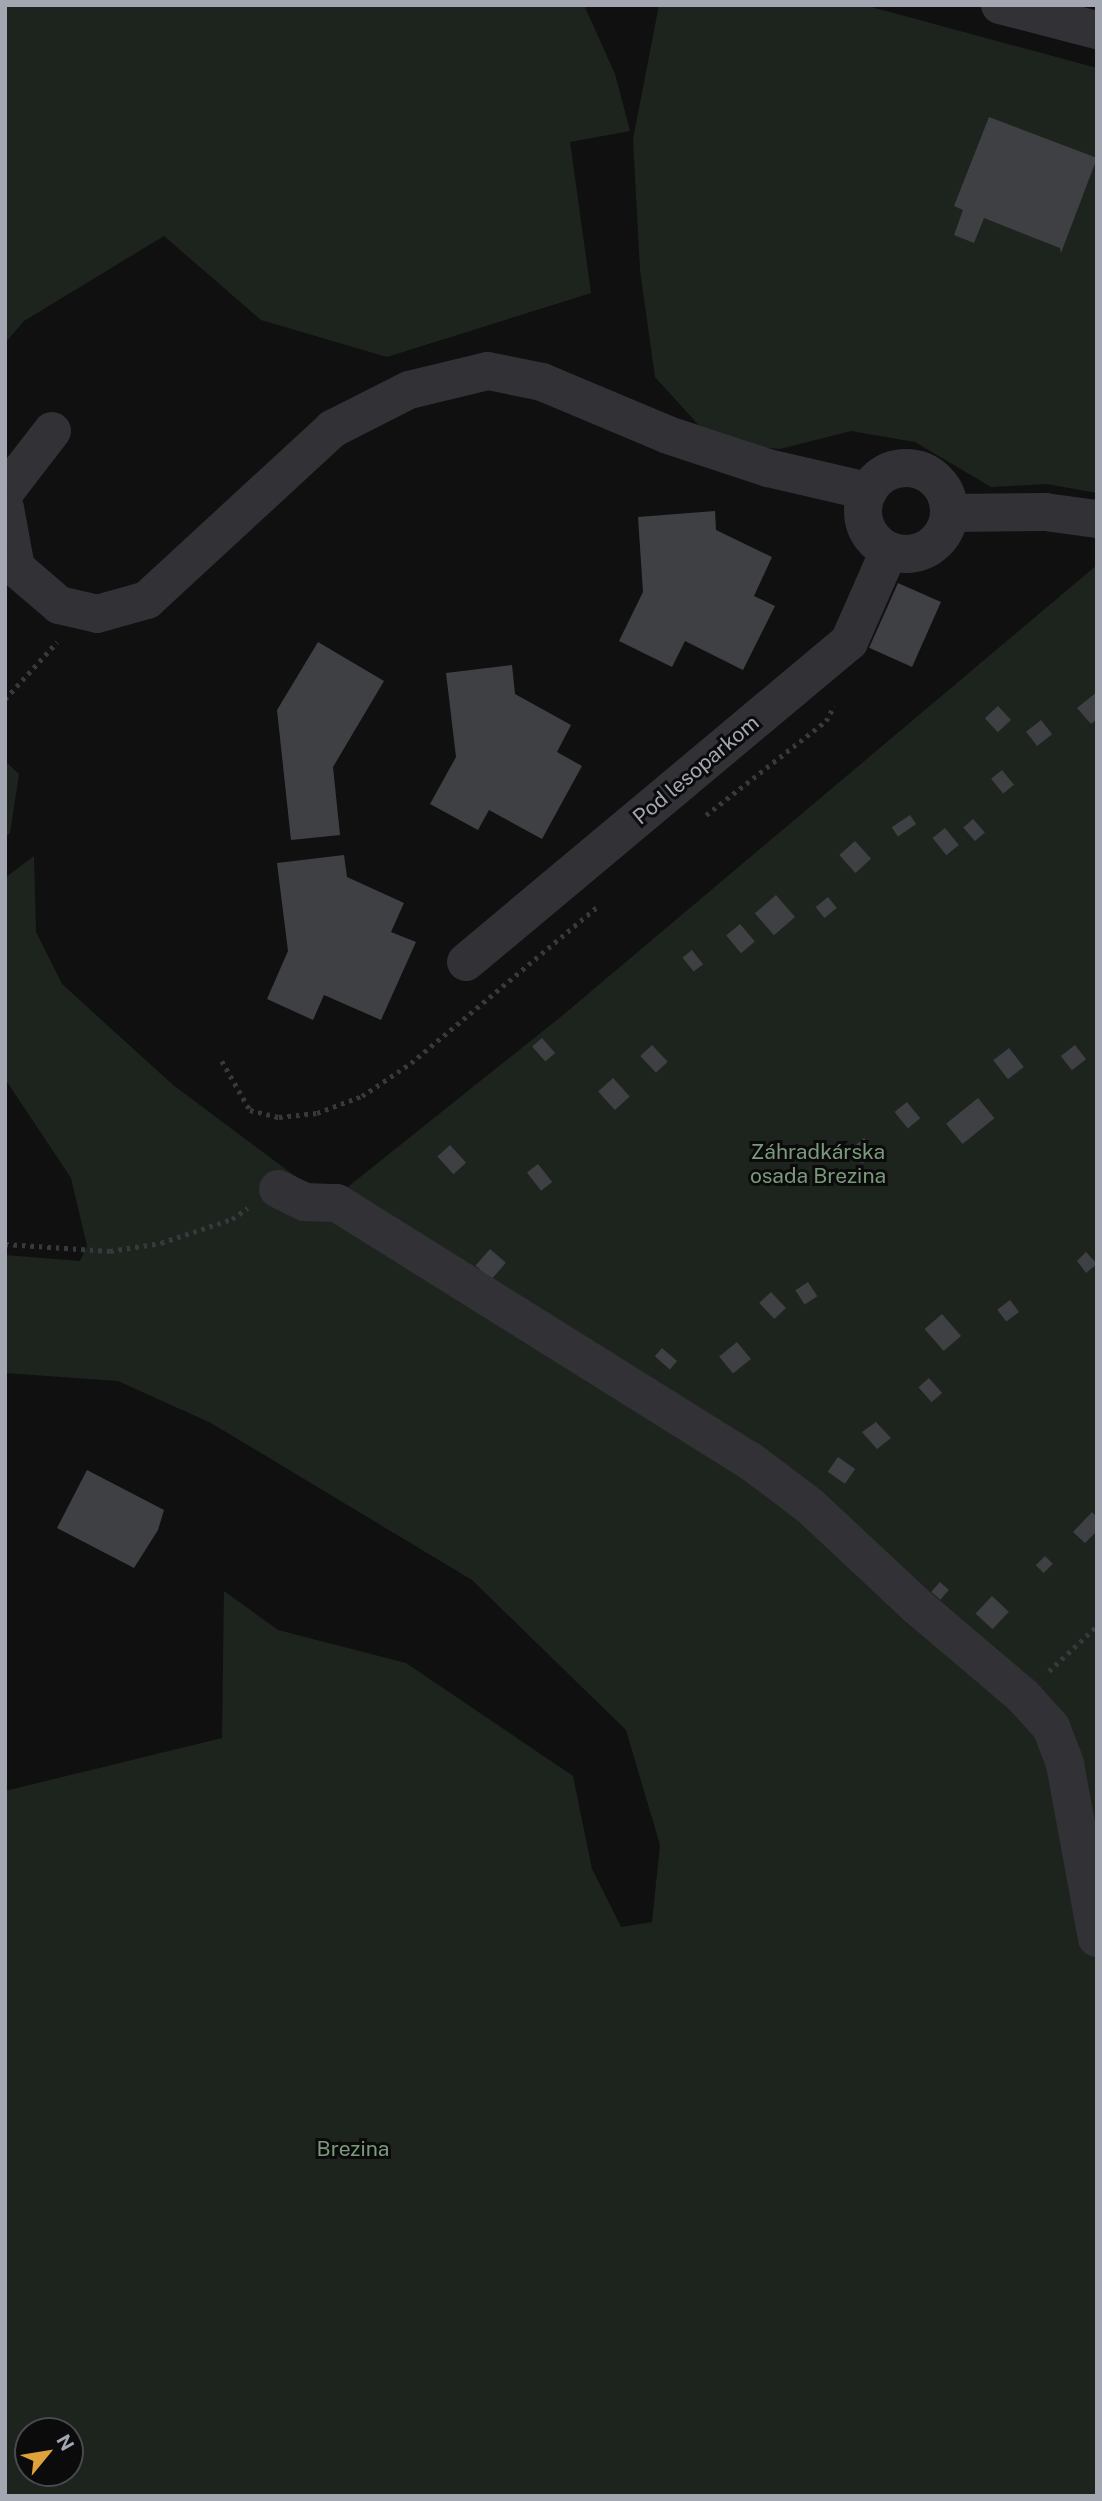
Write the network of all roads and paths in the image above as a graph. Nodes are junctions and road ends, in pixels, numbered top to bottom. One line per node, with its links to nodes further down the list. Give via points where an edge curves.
1 (1000, 5): 2 (street)
2 (1097, 30)
3 (52, 431): 5 (street)
4 (868, 491): 7 (street, via 889,472 917,470 941,486); 9 (street, via 864,519 873,538); 10 (street, via 768,468 668,435 541,382 488,371 408,390 332,429 147,600 97,614)
5 (5, 492)
6 (5, 508): 10 (street, via 16,568 59,605)
7 (950, 513): 8 (street, via 1045,512); 9 (street, via 947,526 929,548 910,554)
8 (1097, 519)
9 (889, 551): 12 (street, Pod lesoparkom, via 849,642)
10 (85, 611): 11 (path)
11 (5, 699)
12 (466, 962)
13 (278, 1189): 14 (path, via 232,1219 161,1243 110,1251); 16 (street, via 305,1202 337,1203 749,1460 810,1506 918,1608)
14 (5, 1244)
15 (1097, 1626): 16 (path)
16 (1023, 1696): 17 (street, via 1051,1727 1065,1764)
17 (1097, 1938)

